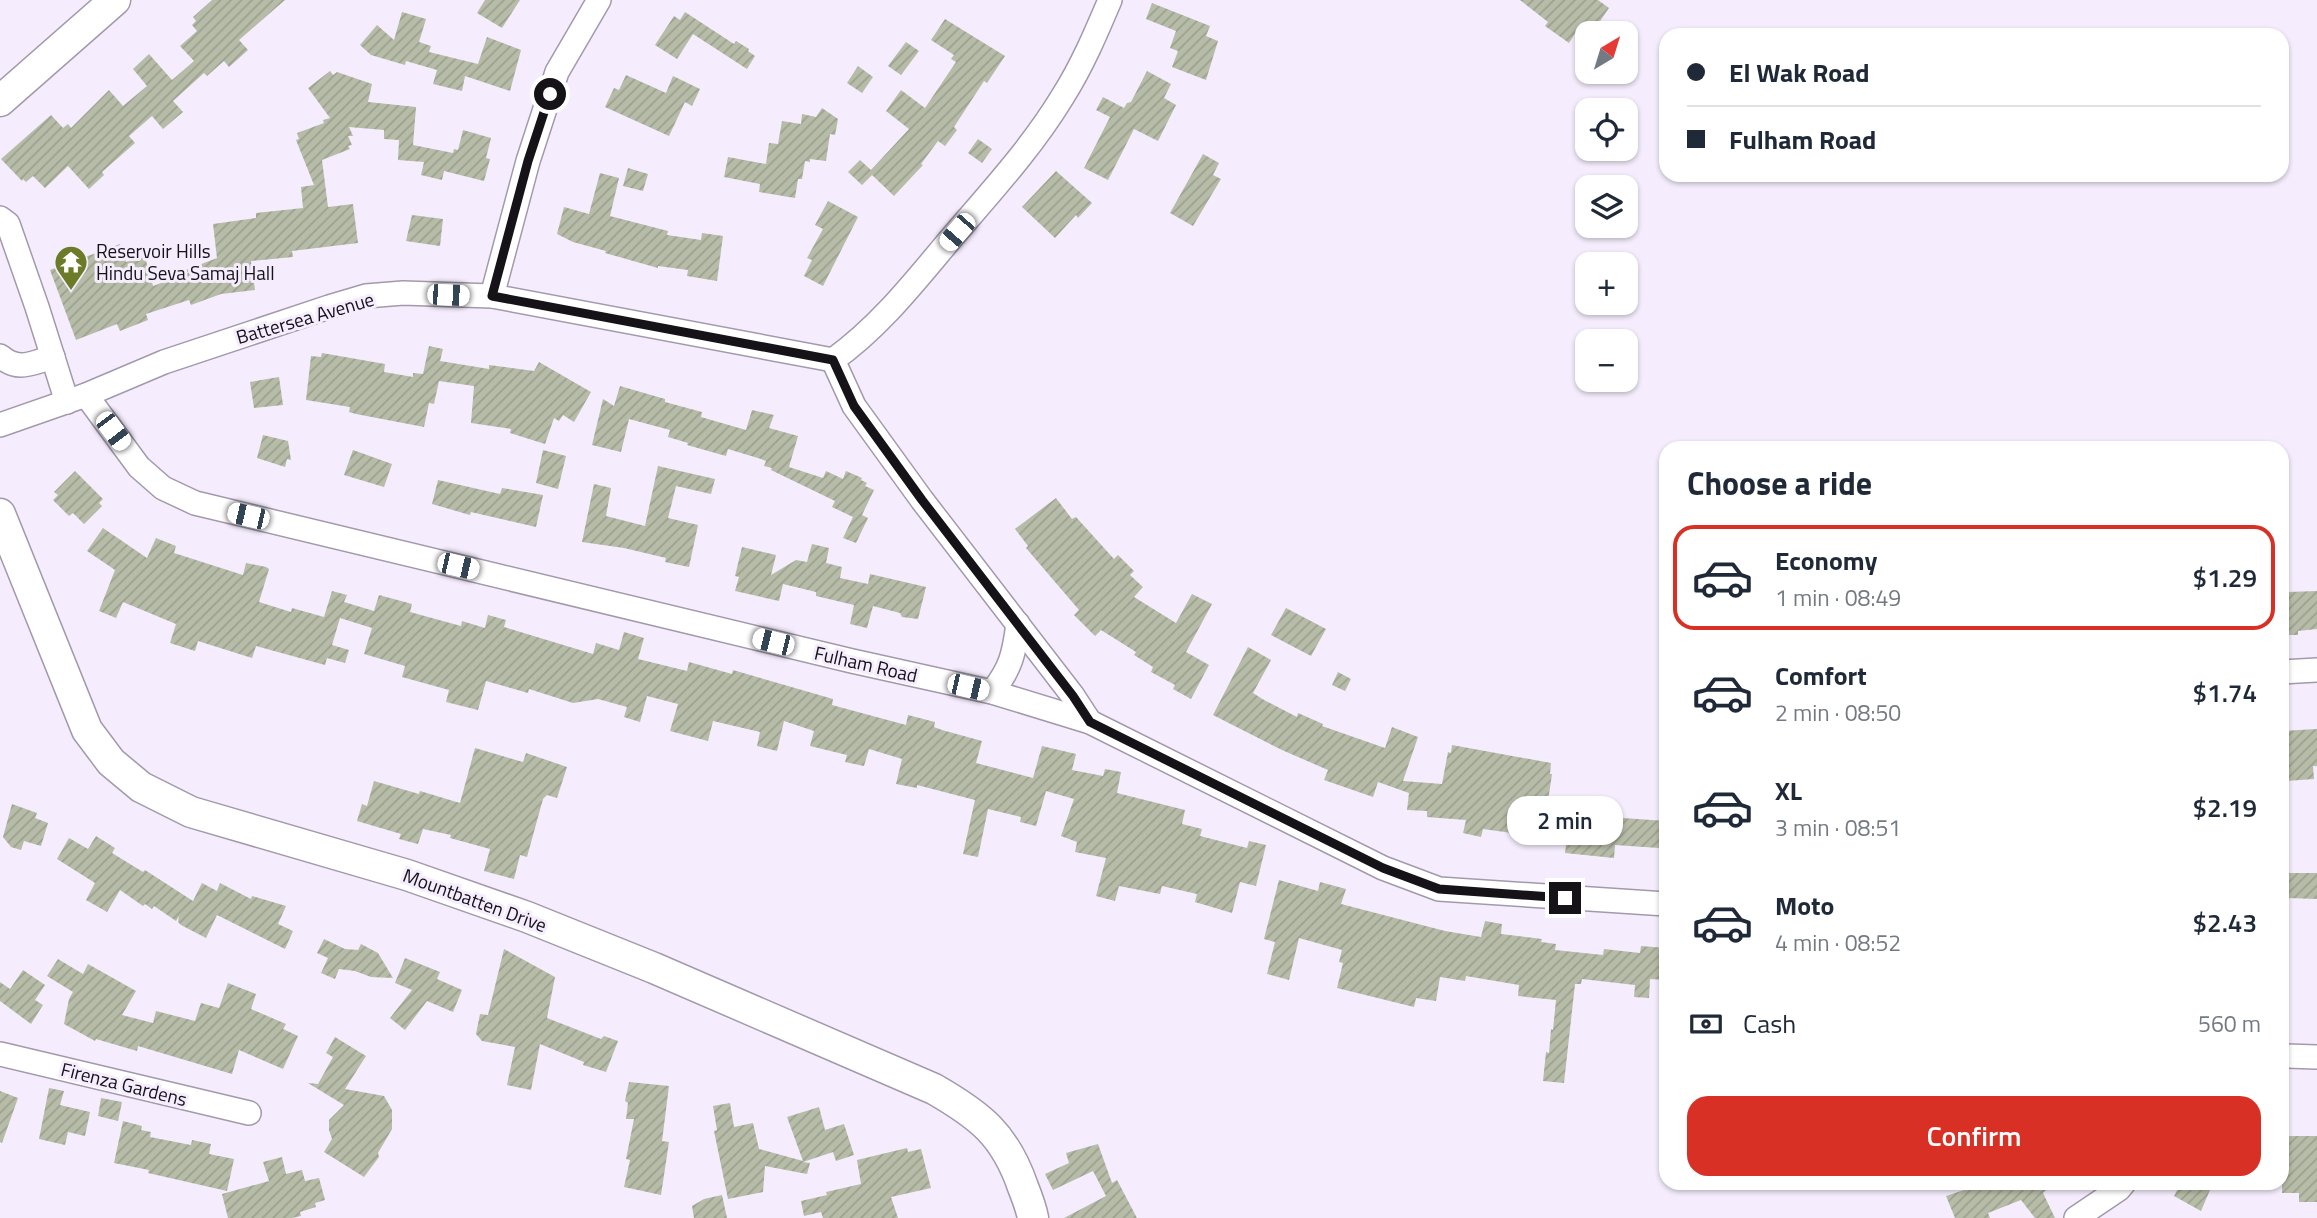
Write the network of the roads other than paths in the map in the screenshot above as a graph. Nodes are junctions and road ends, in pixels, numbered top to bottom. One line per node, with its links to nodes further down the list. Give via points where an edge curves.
1 (115, 0): 4 (main road)
2 (599, 0): 6 (street, via 557,72)
3 (1110, 0): 9 (street, via 1063,97 1023,154 891,310)
4 (0, 101)
5 (0, 218): 8 (street, Fulham Road, via 8,224)
6 (492, 296): 9 (street, Battersea Avenue); 10 (street, Battersea Avenue, via 366,296 164,362)
7 (0, 356): 8 (street, via 22,366)
8 (52, 357): 10 (street, Fulham Road)
9 (833, 360): 13 (street, via 854,406)
10 (76, 399): 11 (street, Battersea Avenue); 16 (street, Fulham Road, via 163,488 195,503)
11 (0, 425)
12 (0, 514): 24 (main road, Mountbatten Drive, via 88,730 111,762 141,788 191,812 407,875 527,917 934,1089 973,1114 1003,1143)
13 (1018, 624): 16 (street, via 1009,668); 17 (street)
14 (2317, 670): 15 (street)
15 (2289, 672)
16 (992, 692): 17 (street, Fulham Road)
17 (1090, 722): 18 (street, Fulham Road, via 1383,868 1439,889)
18 (1659, 904)
19 (0, 1054): 22 (street, Firenza Gardens)
20 (2289, 1056): 21 (street)
21 (2317, 1057)
22 (249, 1113)
23 (2114, 1190): 25 (street)
24 (1033, 1218)
25 (2076, 1218)

